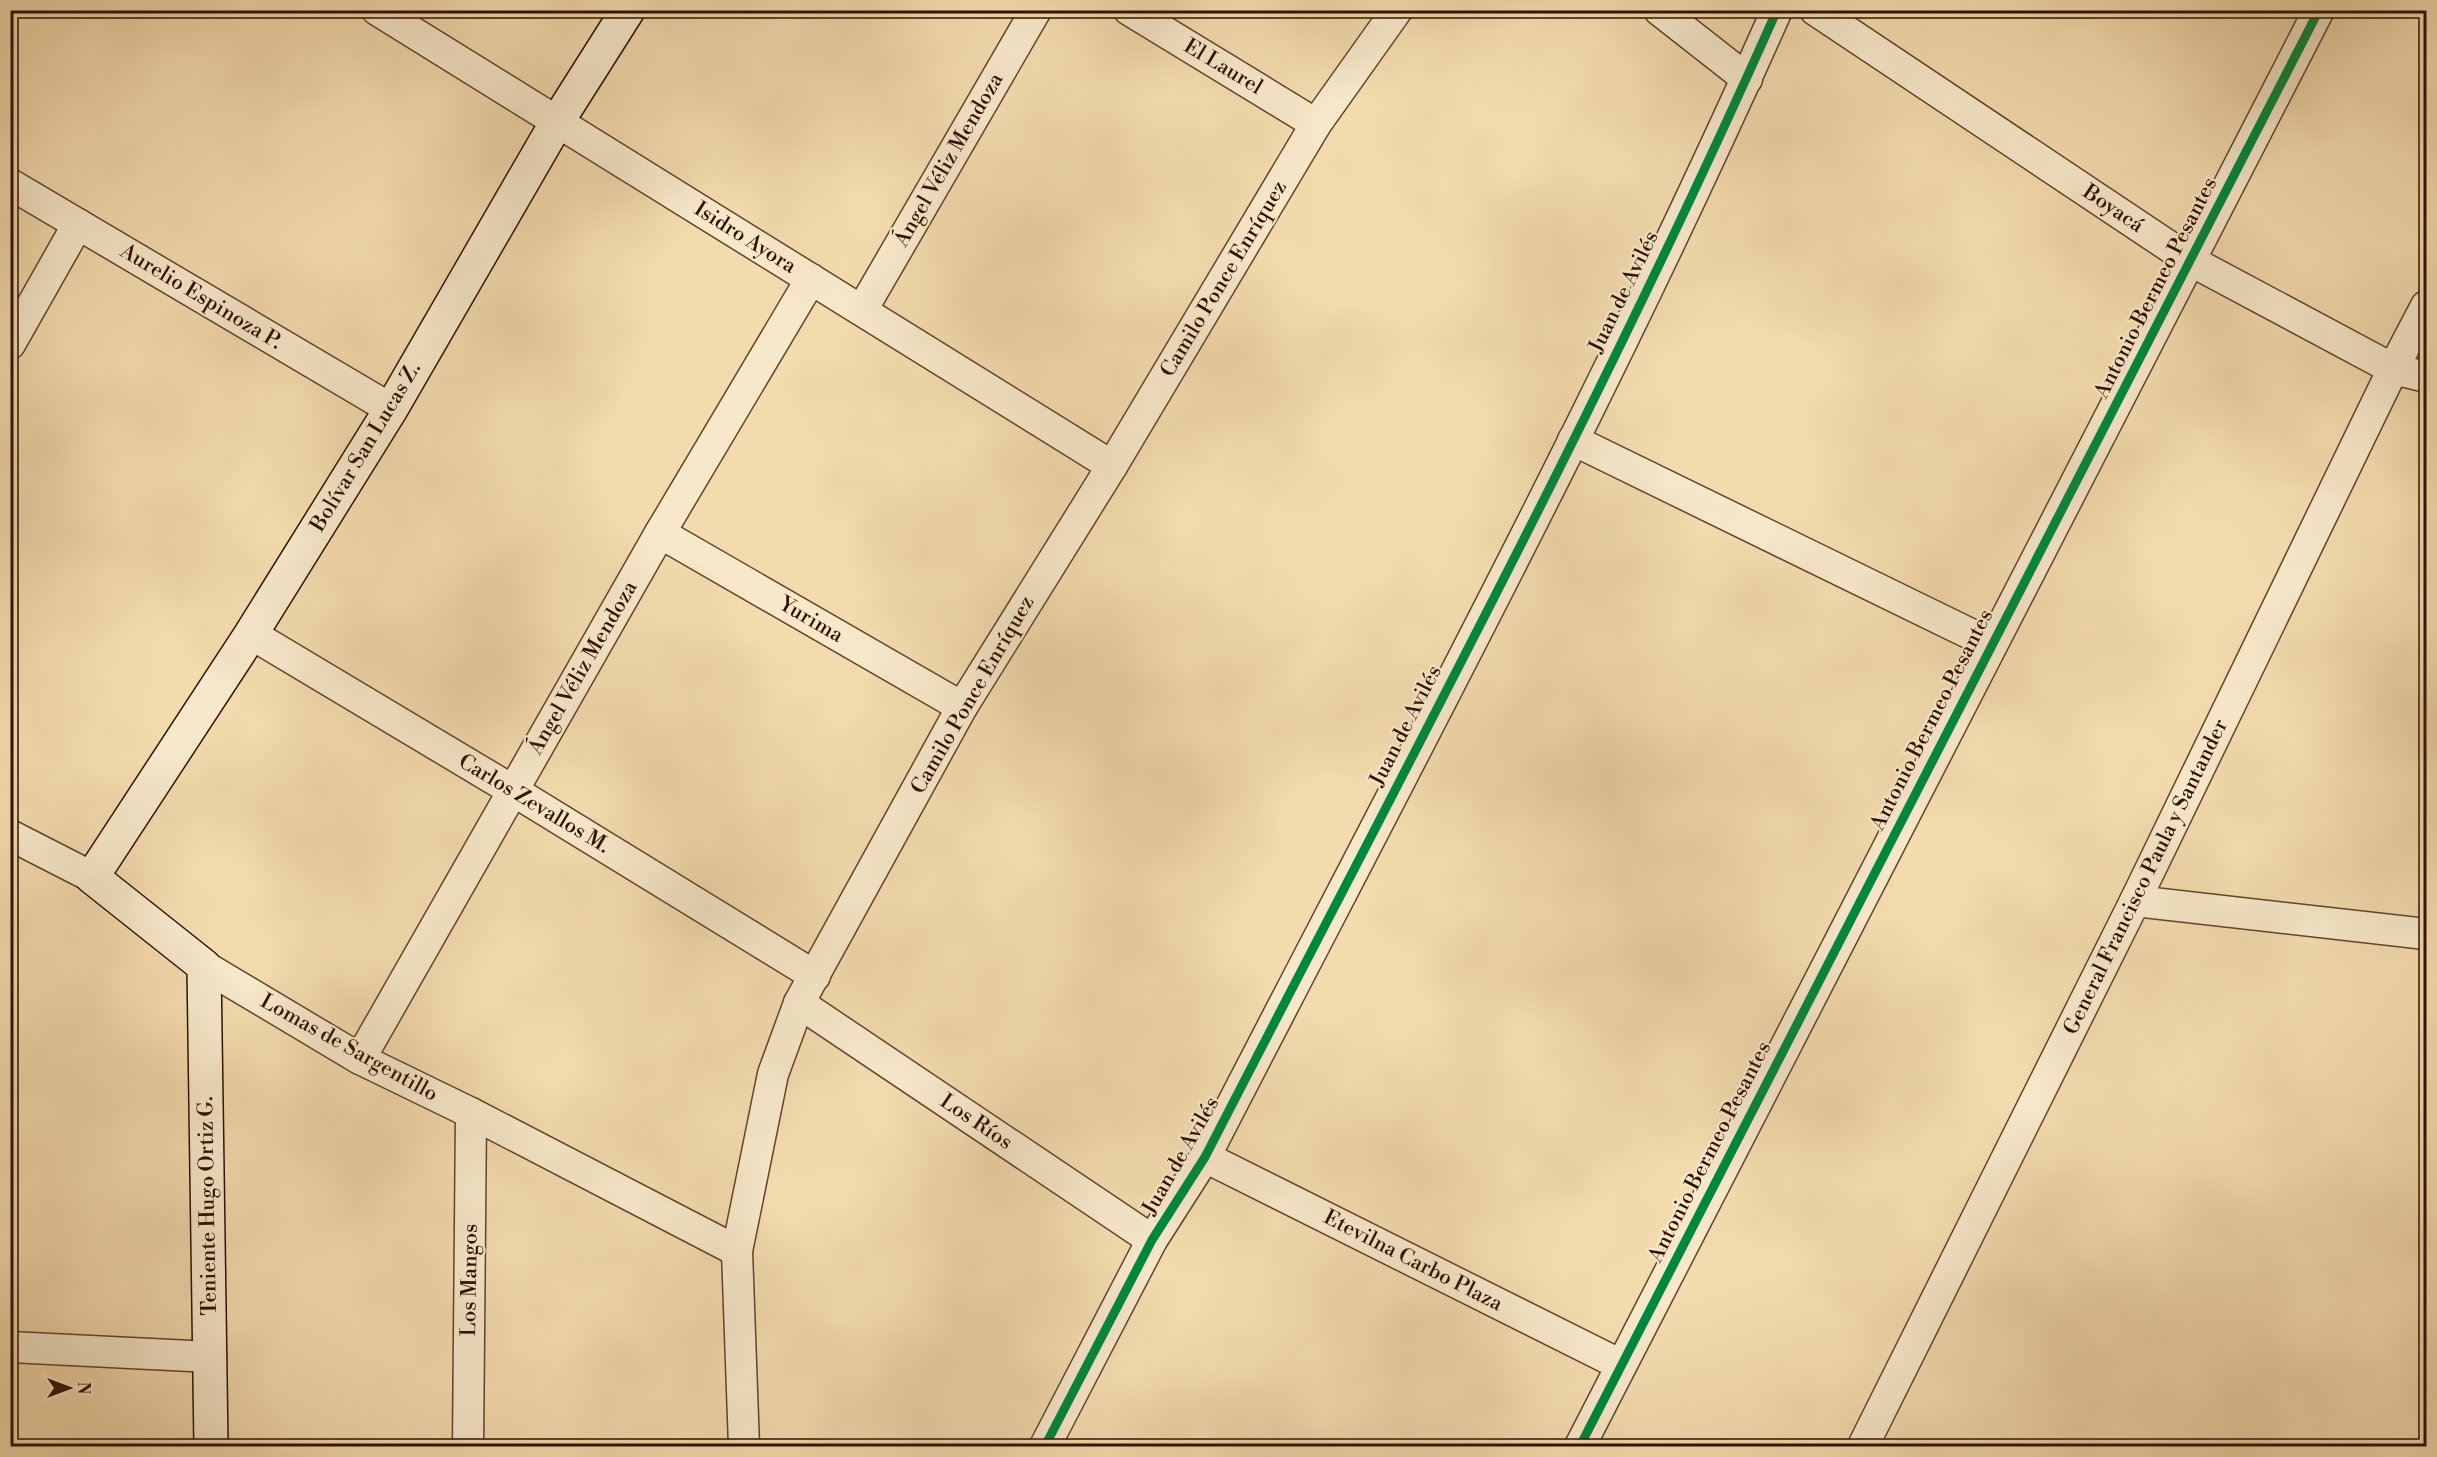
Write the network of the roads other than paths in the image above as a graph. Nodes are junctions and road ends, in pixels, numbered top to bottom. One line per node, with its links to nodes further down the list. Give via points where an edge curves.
1 (377, 10): 11 (street, Isidro Ayora)
2 (628, 10): 11 (street, Bolívar San Lucas Z.)
3 (1036, 10): 18 (street, Ángel Véliz Mendoza)
4 (1129, 10): 12 (street, El Laurel)
5 (1397, 10): 12 (street, Camilo Ponce Enríquez)
6 (1659, 10): 10 (street)
7 (1778, 10): 10 (street, Juan de Avilés)
8 (1815, 10): 15 (street, Boyacá)
9 (2319, 10): 15 (street, Antonio Bermeo Pesantes)
10 (1747, 79): 23 (street, Juan de Avilés)
11 (557, 122): 16 (street, Isidro Ayora); 22 (street, Bolívar San Lucas Z.)
12 (1317, 124): 24 (street, Camilo Ponce Enríquez)
13 (10, 184): 14 (street, Aurelio Espinoza P.)
14 (78, 224): 19 (street); 22 (street, Aurelio Espinoza P.)
15 (2191, 261): 20 (street, Boyacá); 27 (street, Antonio Bermeo Pesantes)
16 (811, 279): 18 (street, Isidro Ayora); 25 (street, Ángel Véliz Mendoza)
17 (2427, 306): 20 (street, General Francisco Paula y Santander)
18 (862, 310): 24 (street, Isidro Ayora)
19 (10, 344)
20 (2393, 369): 21 (street, Boyacá); 32 (street, General Francisco Paula y Santander)
21 (2427, 377)
22 (391, 410): 26 (street, Bolívar San Lucas Z.)
23 (1573, 440): 27 (street); 39 (street, Juan de Avilés)
24 (1112, 466): 28 (street, Camilo Ponce Enríquez)
25 (660, 533): 28 (street, Yurima); 29 (street, Ángel Véliz Mendoza)
26 (251, 634): 29 (street, Carlos Zevallos M.); 31 (street, Bolívar San Lucas Z.)
27 (1991, 644): 44 (street, Antonio Bermeo Pesantes)
28 (962, 707): 35 (street, Camilo Ponce Enríquez)
29 (512, 790): 35 (street, Carlos Zevallos M.); 37 (street, Ángel Véliz Mendoza)
30 (10, 835): 31 (street, Lomas de Sargentillo)
31 (92, 877): 34 (street, Lomas de Sargentillo)
32 (2135, 901): 33 (street); 50 (street, General Francisco Paula y Santander)
33 (2427, 934)
34 (204, 966): 37 (street, Lomas de Sargentillo); 43 (street, Teniente Hugo Ortiz G.)
35 (815, 976): 36 (street, Camilo Ponce Enríquez)
36 (799, 1003): 40 (street, Los Ríos); 41 (street, Camilo Ponce Enríquez, via 773,1074)
37 (360, 1059): 38 (street, Lomas de Sargentillo)
38 (471, 1113): 41 (street, Lomas de Sargentillo); 46 (street, Los Mangos)
39 (1205, 1157): 40 (street, Juan de Avilés); 44 (street, Etevilna Carbo Plaza)
40 (1152, 1240): 48 (street, Juan de Avilés)
41 (737, 1251): 47 (street, Camilo Ponce Enríquez)
42 (10, 1347): 43 (street)
43 (211, 1357): 45 (street, Teniente Hugo Ortiz G.)
44 (1621, 1365): 49 (street, Antonio Bermeo Pesantes)
45 (211, 1446)
46 (468, 1446)
47 (744, 1446)
48 (1045, 1446)
49 (1580, 1446)
50 (1863, 1446)

